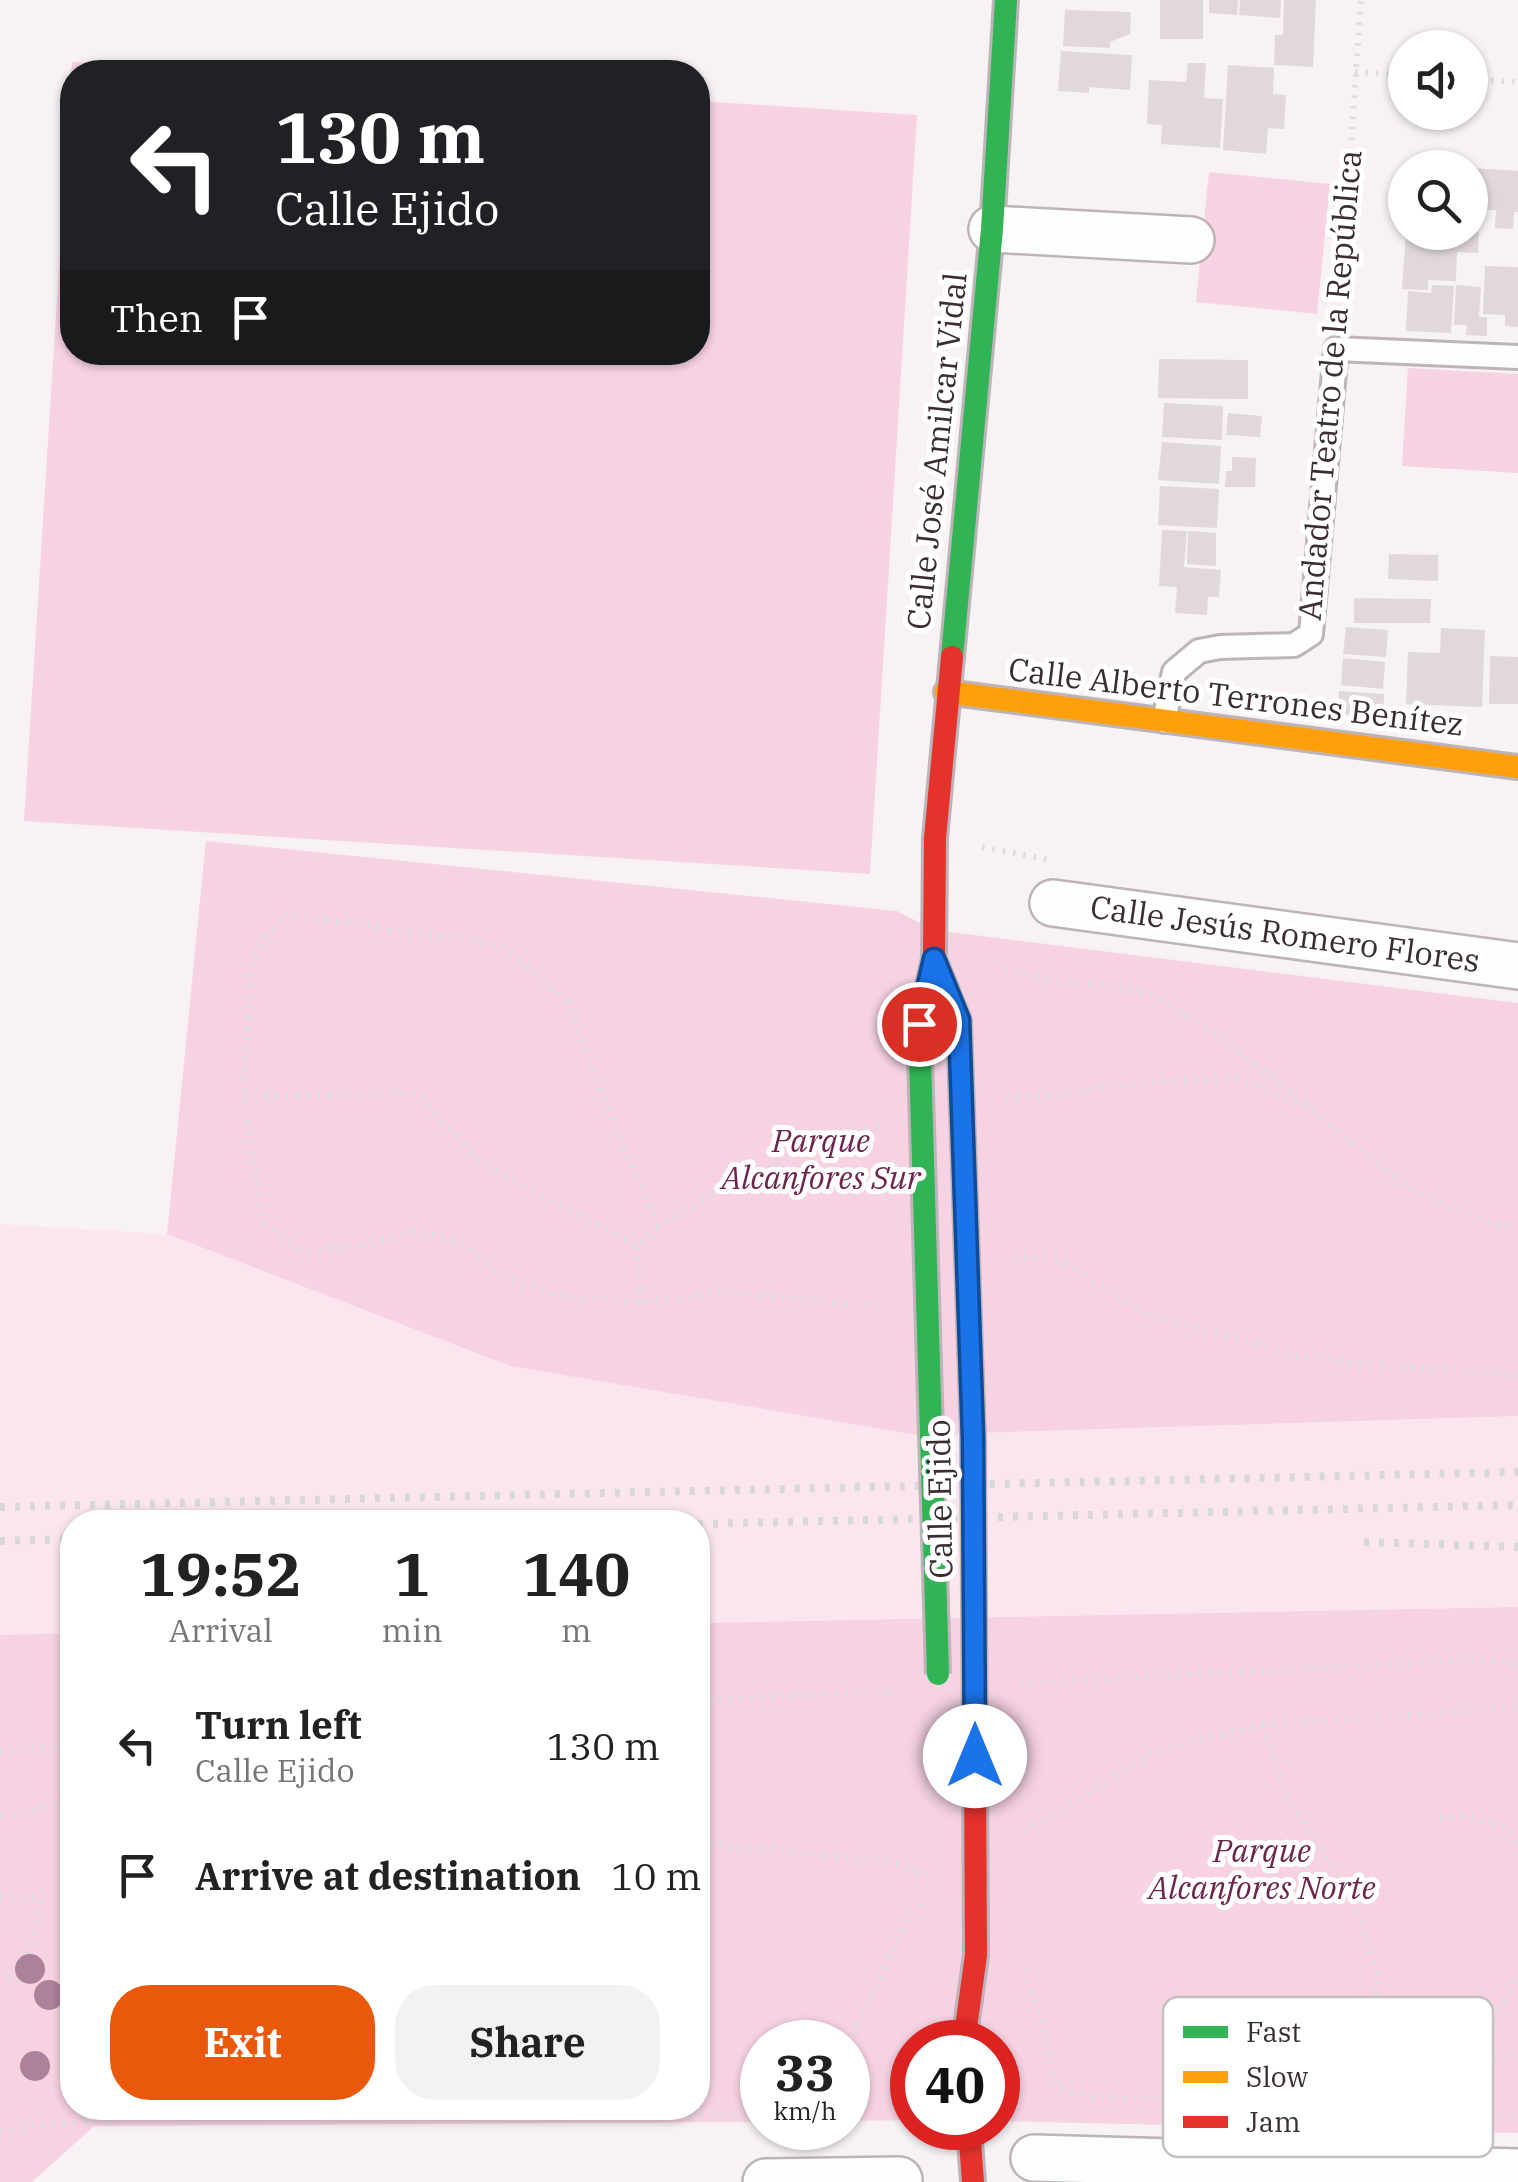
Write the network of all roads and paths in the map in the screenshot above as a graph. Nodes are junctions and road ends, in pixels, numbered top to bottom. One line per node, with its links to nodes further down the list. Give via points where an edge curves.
1 (1006, 0): 7 (street, Calle José Amilcar Vidal)
2 (1361, 0): 3 (path, Andador Teatro de la República)
3 (1355, 72): 4 (path); 9 (path, Andador Teatro de la República)
4 (1388, 74)
5 (1488, 81): 6 (path)
6 (1518, 82)
7 (992, 229): 8 (street); 11 (street, Calle José Amilcar Vidal)
8 (1191, 240)
9 (1336, 349): 10 (lane); 12 (lane, Andador Teatro de la República, via 1311,634 1294,645 1200,651 1174,672)
10 (1518, 357)
11 (946, 692): 12 (street, Calle Alberto Terrones Benítez); 14 (street, Calle José Amilcar Vidal)
12 (1164, 721): 13 (street, Calle Alberto Terrones Benítez)
13 (1518, 767)
14 (935, 838): 15 (path, via 1058,862); 16 (street, Calle José Amilcar Vidal)
15 (1052, 903): 18 (street, Calle Jesús Romero Flores)
16 (934, 909): 17 (street, Calle Ejido)
17 (934, 959): 33 (street, Calle Ejido, bridge, via 919,1024); 56 (street, Calle Ejido, bridge, via 959,1020 973,1437 976,1955)
18 (1518, 966)
19 (1005, 971): 22 (path, via 1152,994 1229,1043)
20 (244, 1097): 25 (path, via 252,960 282,913 504,947 568,1002); 26 (path, via 418,1093 480,1162); 28 (path, via 262,1222 300,1249 358,1247 416,1231 465,1243 498,1274 553,1295)
21 (1005, 1100): 22 (path, via 1154,1082 1236,1080)
22 (1308, 1108): 24 (path, via 1412,1190 1494,1224)
23 (889, 1124): 25 (path, via 851,1132)
24 (1518, 1225)
25 (658, 1226): 26 (path)
26 (638, 1247): 28 (path)
27 (1010, 1258): 30 (path, via 1058,1260 1144,1313 1299,1356)
28 (640, 1302): 29 (path, via 731,1292)
29 (888, 1308)
30 (1518, 1374)
31 (1518, 1664): 32 (path, via 1474,1660)
32 (1016, 1684)
33 (928, 1693): 34 (path)
34 (710, 1700)
35 (1518, 1707): 36 (path)
36 (1263, 1724): 42 (path, via 1156,1752); 52 (path, via 1288,1799 1354,1899 1377,1974)
37 (60, 1744): 38 (path)
38 (0, 1751)
39 (60, 1805): 40 (path)
40 (0, 1815)
41 (1440, 1820): 43 (path, via 1462,1816 1507,1827)
42 (1021, 1834)
43 (1518, 1841)
44 (710, 1845): 45 (path, via 892,1860)
45 (938, 1882)
46 (940, 1896): 54 (path, via 912,1911)
47 (0, 1899): 50 (path, via 42,1900 23,1980)
48 (1022, 1964): 59 (path, via 1056,2087 1090,2096)
49 (950, 1974): 55 (street, Calle Ejido)
50 (0, 1976)
51 (1518, 1976): 53 (path)
52 (1375, 1997)
53 (1493, 2019)
54 (860, 2020)
55 (959, 2020)
56 (966, 2020)
57 (1518, 2053): 58 (path)
58 (1493, 2059)
59 (1163, 2099)
60 (710, 2114): 61 (path)
61 (740, 2114)
62 (1493, 2116): 63 (path)
63 (1518, 2117)
64 (98, 2120): 65 (path)
65 (0, 2130)
66 (971, 2150): 71 (street)
67 (1034, 2158): 68 (street)
68 (1518, 2172)
69 (899, 2180): 70 (street)
70 (766, 2182)
71 (973, 2182)

